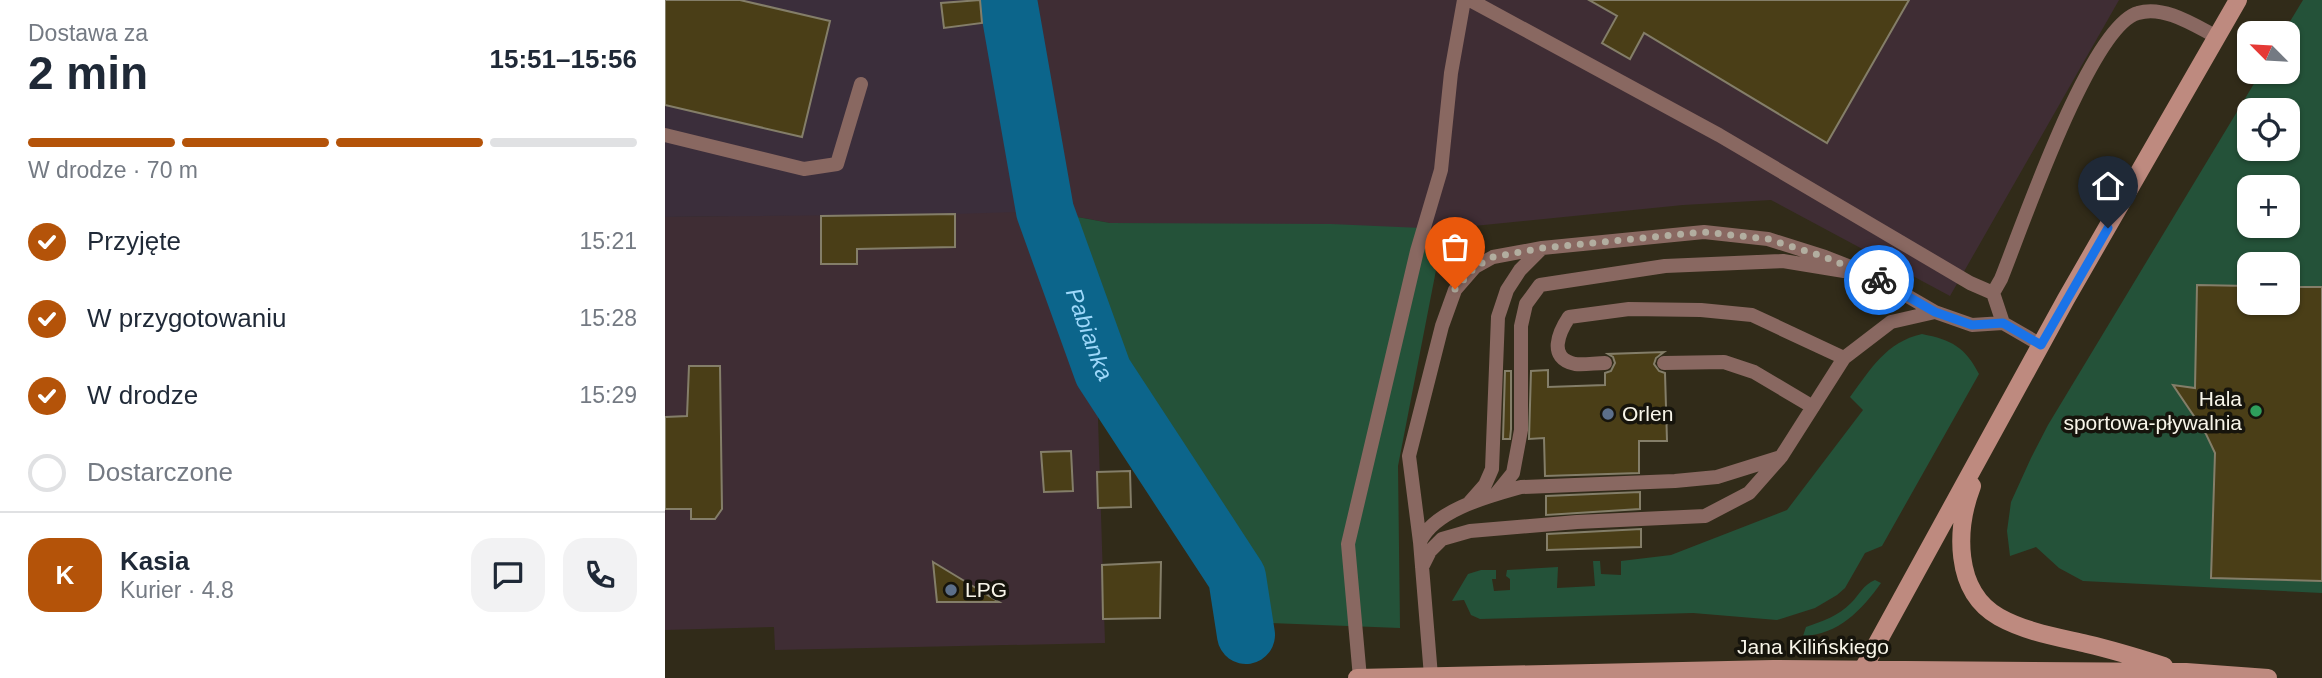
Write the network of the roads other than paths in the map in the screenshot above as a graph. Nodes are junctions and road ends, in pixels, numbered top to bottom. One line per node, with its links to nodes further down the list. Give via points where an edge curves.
1 (1464, 0): 27 (lane, via 1441,170 1417,251 1348,544)
2 (1470, 0): 9 (lane, via 1719,135)
3 (2238, 0): 4 (street)
4 (2217, 37): 9 (lane, via 2154,11 2131,15 2107,39 2057,136); 12 (street)
5 (861, 84): 6 (lane, via 837,164 804,169)
6 (665, 135)
7 (1542, 248): 8 (lane, via 1704,232 1768,239); 20 (lane, via 1507,290 1498,317 1492,469 1485,485); 21 (lane, via 1493,257 1475,267 1455,289 1441,326 1409,456)
8 (1871, 275): 10 (lane); 19 (lane, via 1783,261 1665,266 1540,285 1525,304 1521,326 1521,430 1513,472)
9 (1993, 293): 11 (lane)
10 (1935, 312): 11 (lane, via 1972,325); 13 (lane, via 1891,322)
11 (2003, 323): 12 (lane)
12 (2041, 345): 17 (street)
13 (1844, 358): 14 (lane, via 1752,314 1629,309 1569,317 1556,344 1563,357 1574,364); 16 (lane)
14 (1605, 363)
15 (1664, 363): 16 (lane, via 1724,362 1754,372)
16 (1813, 407): 18 (lane)
17 (1990, 437): 23 (street, via 1966,500 1960,536 1965,570 1985,607 2038,633); 24 (street)
18 (1781, 457): 19 (lane, via 1717,477 1521,487); 22 (lane, via 1749,494 1705,516 1471,531 1442,539)
19 (1496, 494): 20 (lane)
20 (1464, 507): 21 (lane, via 1440,517)
21 (1420, 542): 22 (lane)
22 (1422, 569): 26 (lane)
23 (2186, 672): 24 (street, Jana Kilińskiego); 29 (street, Jana Kilińskiego)
24 (1860, 674): 25 (street, Jana Kilińskiego, via 1751,669)
25 (1473, 675): 26 (street, Jana Kilińskiego); 28 (street)
26 (1431, 676): 27 (street, Jana Kilińskiego)
27 (1358, 678)
28 (1511, 678)
29 (2269, 678)

